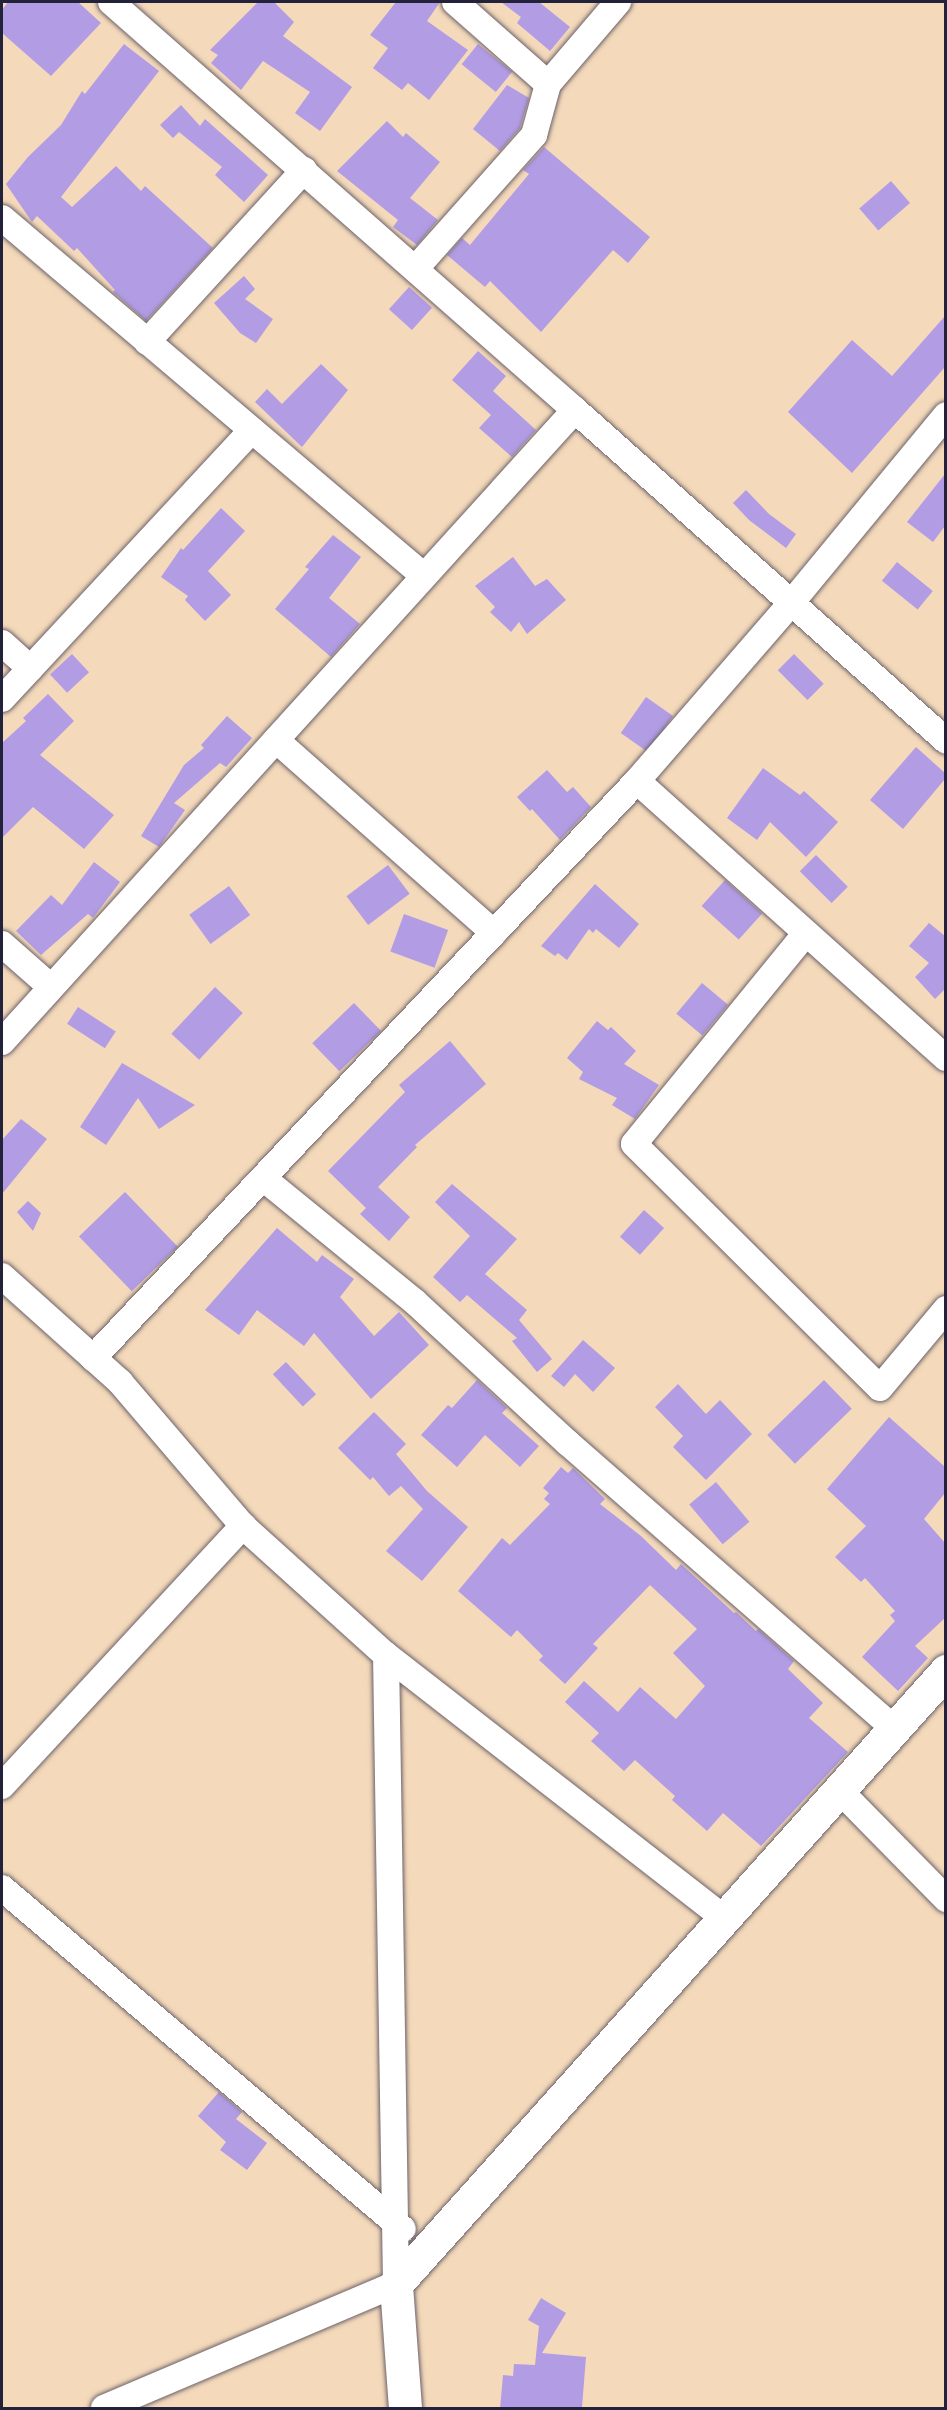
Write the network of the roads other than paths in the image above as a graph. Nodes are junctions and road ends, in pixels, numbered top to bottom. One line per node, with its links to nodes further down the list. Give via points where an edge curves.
1 (111, 2): 5 (street)
2 (455, 2): 4 (street)
3 (618, 2): 4 (street)
4 (548, 84): 7 (street, via 534,135)
5 (304, 170): 7 (street); 8 (street)
6 (2, 218): 8 (street)
7 (416, 268): 9 (street)
8 (147, 342): 11 (street)
9 (575, 410): 12 (street); 13 (street)
10 (945, 416): 13 (street)
11 (252, 430): 12 (street); 15 (street)
12 (424, 576): 17 (street)
13 (792, 602): 18 (street); 19 (street)
14 (2, 643): 15 (street)
15 (30, 668): 16 (street)
16 (2, 699)
17 (276, 740): 20 (street); 23 (street)
18 (945, 741)
19 (637, 781): 20 (street); 21 (street)
20 (494, 933): 26 (street)
21 (806, 933): 25 (street); 28 (street, via 634,1144 880,1388)
22 (2, 944): 23 (street)
23 (51, 987): 24 (street)
24 (2, 1042)
25 (945, 1059)
26 (262, 1178): 29 (street); 33 (street, via 415,1302 576,1451)
27 (2, 1276): 29 (street)
28 (945, 1309)
29 (93, 1358): 30 (street, via 120,1382)
30 (243, 1526): 31 (street); 34 (street)
31 (386, 1655): 38 (street); 39 (street)
32 (945, 1671): 33 (street)
33 (894, 1728): 35 (street)
34 (2, 1786)
35 (839, 1790): 37 (street); 38 (street)
36 (2, 1888): 39 (street)
37 (945, 1899)
38 (723, 1917): 40 (street)
39 (395, 2222): 40 (street); 41 (street)
40 (427, 2249): 41 (street)
41 (396, 2284): 42 (street); 43 (street)
42 (104, 2409)
43 (405, 2409)

